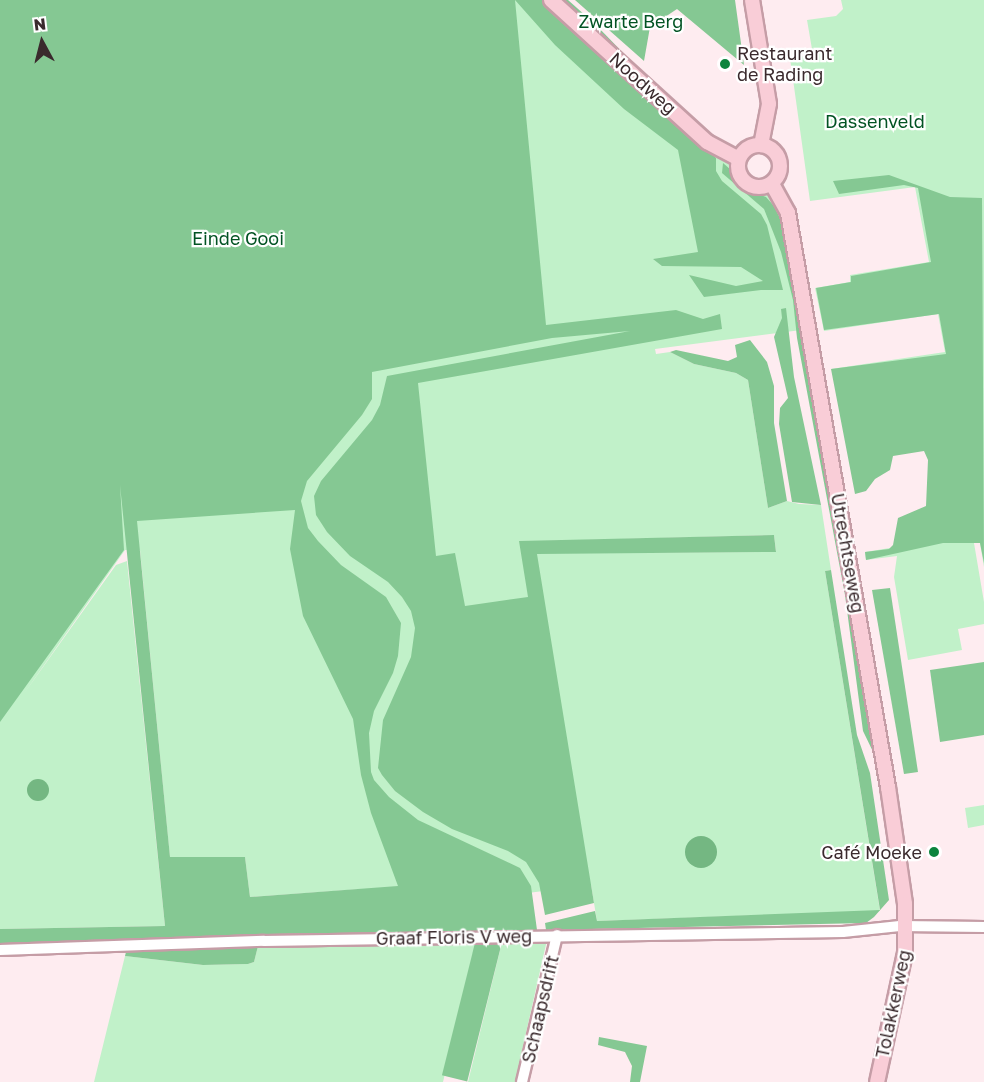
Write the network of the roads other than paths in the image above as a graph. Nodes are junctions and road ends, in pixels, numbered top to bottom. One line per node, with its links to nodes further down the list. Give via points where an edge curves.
1 (551, 0): 4 (main road, Noodweg, via 707,142)
2 (752, 0): 3 (main road, via 769,104)
3 (761, 145): 4 (main road, via 747,148); 5 (main road, via 769,147 780,160 781,169)
4 (739, 159): 5 (main road, via 739,173 747,184 759,188)
5 (772, 184): 6 (main road, Utrechtseweg, via 788,213 821,394 888,787)
6 (907, 926): 7 (street, Graaf Floris V weg); 8 (street, Graaf Floris V weg, via 843,932); 11 (main road, Tolakkerweg, via 893,1018)
7 (984, 927)
8 (557, 935): 9 (street, Graaf Floris V weg); 10 (street, Schaapsdrift)
9 (0, 950)
10 (522, 1082)
11 (877, 1082)

